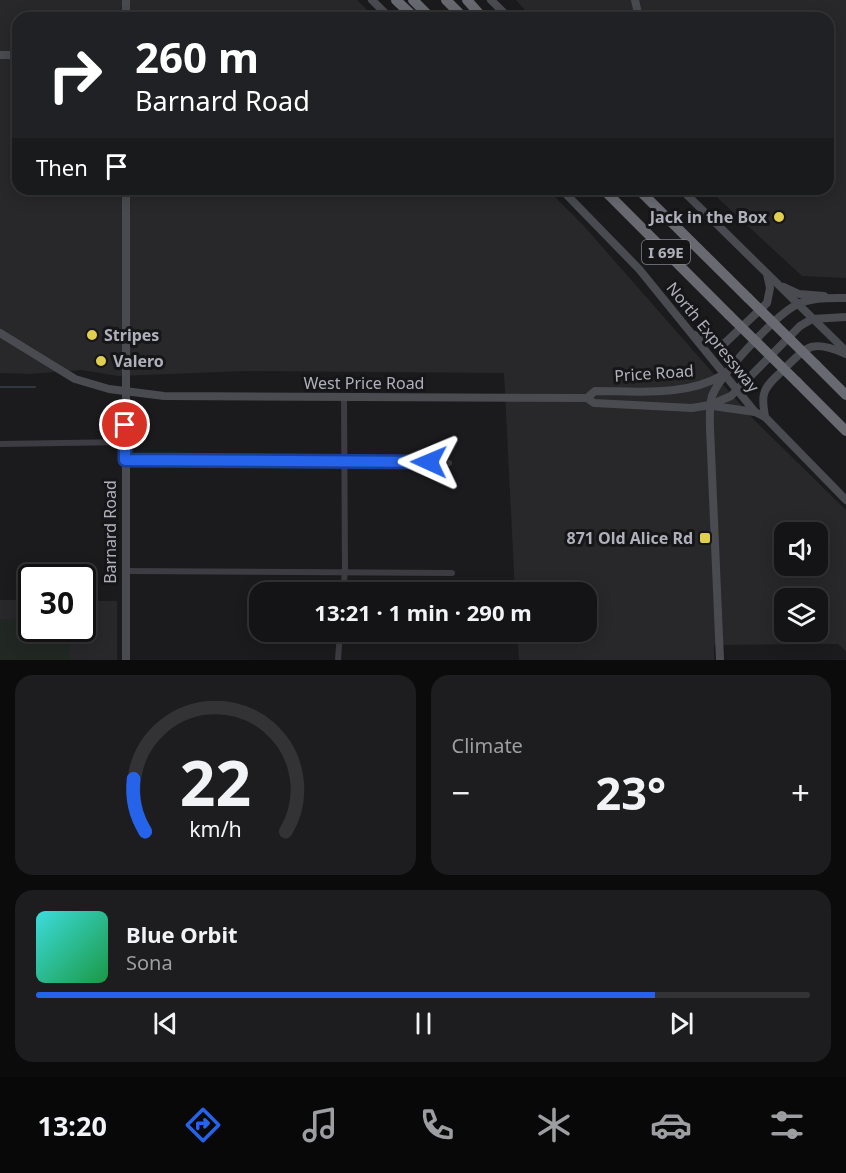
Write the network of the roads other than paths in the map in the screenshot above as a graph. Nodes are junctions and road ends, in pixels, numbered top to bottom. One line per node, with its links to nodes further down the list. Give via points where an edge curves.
1 (372, 0): 7 (main road)
2 (396, 0): 8 (highway)
3 (413, 0): 9 (highway)
4 (446, 0): 10 (highway)
5 (467, 0): 11 (highway)
6 (491, 0): 12 (main road)
7 (384, 12)
8 (409, 12)
9 (425, 12)
10 (458, 12)
11 (478, 12)
12 (503, 12)
13 (126, 195): 29 (main road, Barnard Road)
14 (567, 195): 24 (main road, North Expressway, via 639,269)
15 (609, 195): 36 (highway, North Expressway / I 69E, bridge)
16 (644, 195): 30 (highway, I 69E, bridge)
17 (687, 195): 18 (main road)
18 (767, 274): 19 (main road); 24 (main road, via 767,303 725,343 709,344)
19 (779, 284): 20 (main road, via 799,294); 21 (main road)
20 (845, 298): 21 (main road)
21 (797, 304): 23 (main road); 27 (main road, via 781,314)
22 (846, 317): 23 (main road)
23 (812, 319): 26 (main road); 28 (main road, West Price Road)
24 (687, 330): 27 (main road, North Expressway)
25 (0, 333): 29 (main road, West Price Road, via 75,379)
26 (846, 353): 35 (main road, via 828,346 806,348 769,384 763,395)
27 (723, 375): 28 (main road, North Expressway); 32 (main road, Price Road, via 692,388 595,391); 33 (main road)
28 (737, 390): 33 (main road, West Price Road); 34 (main road, North Expressway)
29 (125, 392): 31 (main road, West Price Road); 37 (main road, Barnard Road)
30 (846, 395)
31 (345, 398): 32 (main road, West Price Road); 40 (street)
32 (587, 398): 33 (main road, West Price Road, via 594,403 692,408)
33 (710, 405): 34 (main road); 50 (main road)
34 (755, 412): 35 (main road, North Expressway)
35 (765, 417): 42 (main road, North Expressway)
36 (846, 431)
37 (126, 442): 38 (street); 39 (main road, Barnard Road)
38 (0, 444)
39 (125, 460): 40 (street); 43 (main road, Barnard Road)
40 (345, 460): 41 (street); 44 (street)
41 (449, 463)
42 (846, 500)
43 (125, 571): 44 (street); 48 (main road, Barnard Road)
44 (345, 571): 45 (street); 46 (street)
45 (452, 573)
46 (344, 582)
47 (339, 642): 49 (street)
48 (126, 660)
49 (338, 660)
50 (720, 660)

